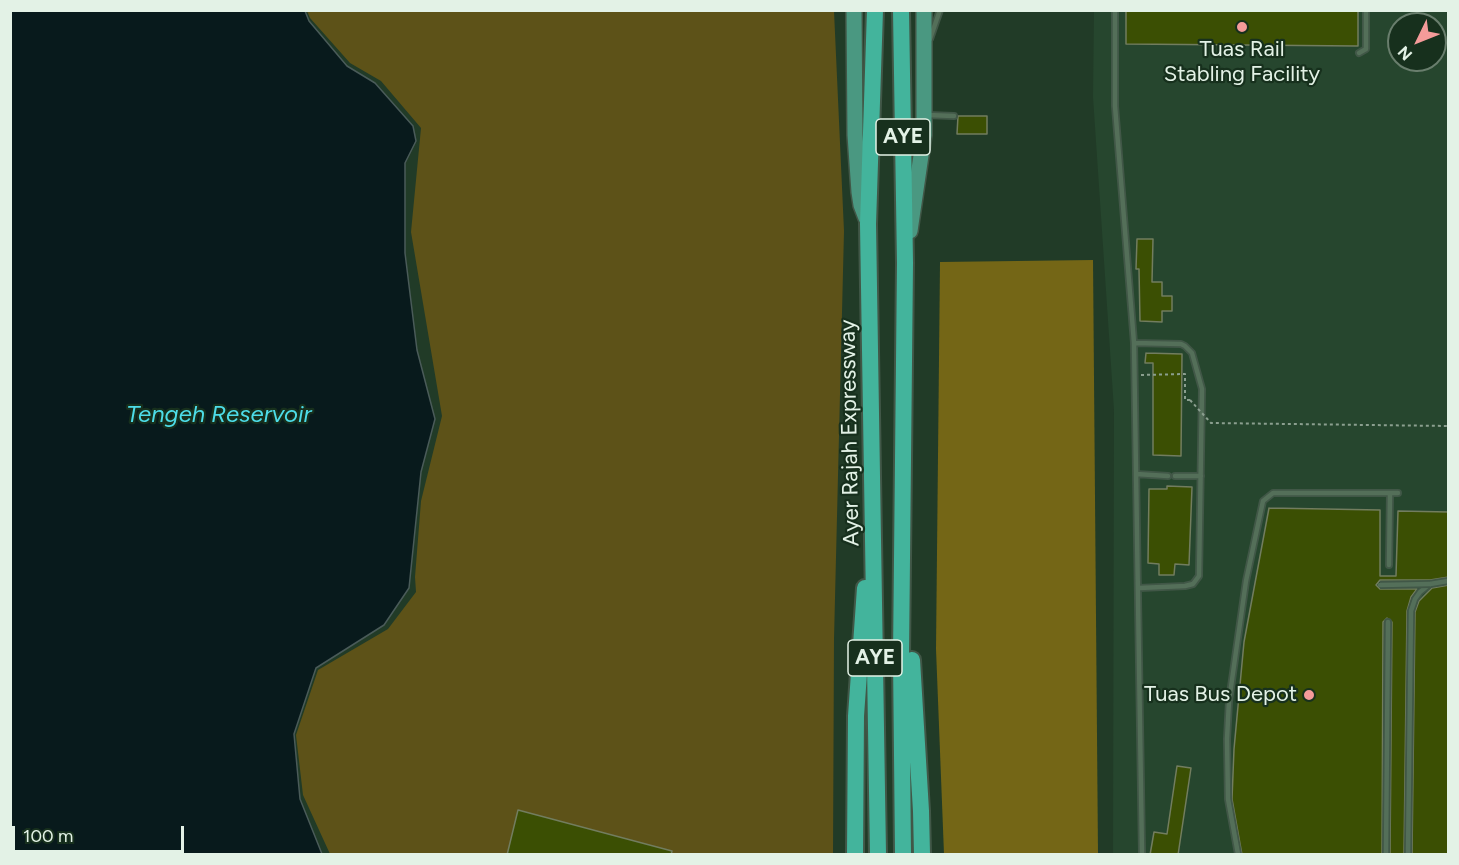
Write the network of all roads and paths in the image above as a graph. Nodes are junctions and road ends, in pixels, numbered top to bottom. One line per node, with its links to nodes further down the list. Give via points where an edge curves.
1 (854, 10): 12 (main road, via 855,135 860,199)
2 (875, 10): 12 (highway, Ayer Rajah Expressway / AYE)
3 (901, 10): 13 (highway, AYE)
4 (924, 10): 9 (main road)
5 (940, 10): 9 (lane)
6 (1115, 10): 14 (lane, via 1115,106)
7 (1366, 10): 8 (lane, via 1366,49)
8 (1359, 53)
9 (924, 55): 10 (main road)
10 (924, 114): 11 (lane); 13 (main road)
11 (954, 116)
12 (868, 224): 17 (highway, Ayer Rajah Expressway / AYE)
13 (905, 263): 30 (highway, AYE)
14 (1134, 343): 15 (lane); 21 (lane, via 1181,344 1192,353 1202,389)
15 (1135, 375): 16 (path, bridge, via 1185,374 1185,400 1190,400 1211,423); 18 (lane)
16 (1449, 426)
17 (873, 461): 31 (highway, via 856,716); 32 (highway, Ayer Rajah Expressway / AYE)
18 (1136, 474): 19 (lane); 28 (lane)
19 (1168, 476)
20 (1175, 476): 21 (lane)
21 (1200, 477): 28 (lane, via 1199,576 1193,584 1185,586)
22 (1390, 493): 23 (lane); 24 (lane); 36 (lane, via 1273,493 1263,501 1246,582 1229,702 1228,799)
23 (1398, 493)
24 (1389, 565)
25 (1449, 581): 26 (lane)
26 (1430, 584): 27 (lane, bridge); 38 (lane, via 1415,599 1411,611)
27 (1380, 585)
28 (1139, 588): 35 (lane)
29 (1388, 622): 37 (lane)
30 (902, 632): 33 (highway, AYE); 34 (highway, via 911,645)
31 (855, 855)
32 (878, 855)
33 (903, 855)
34 (922, 855)
35 (1142, 855)
36 (1238, 855)
37 (1386, 855)
38 (1408, 855)

